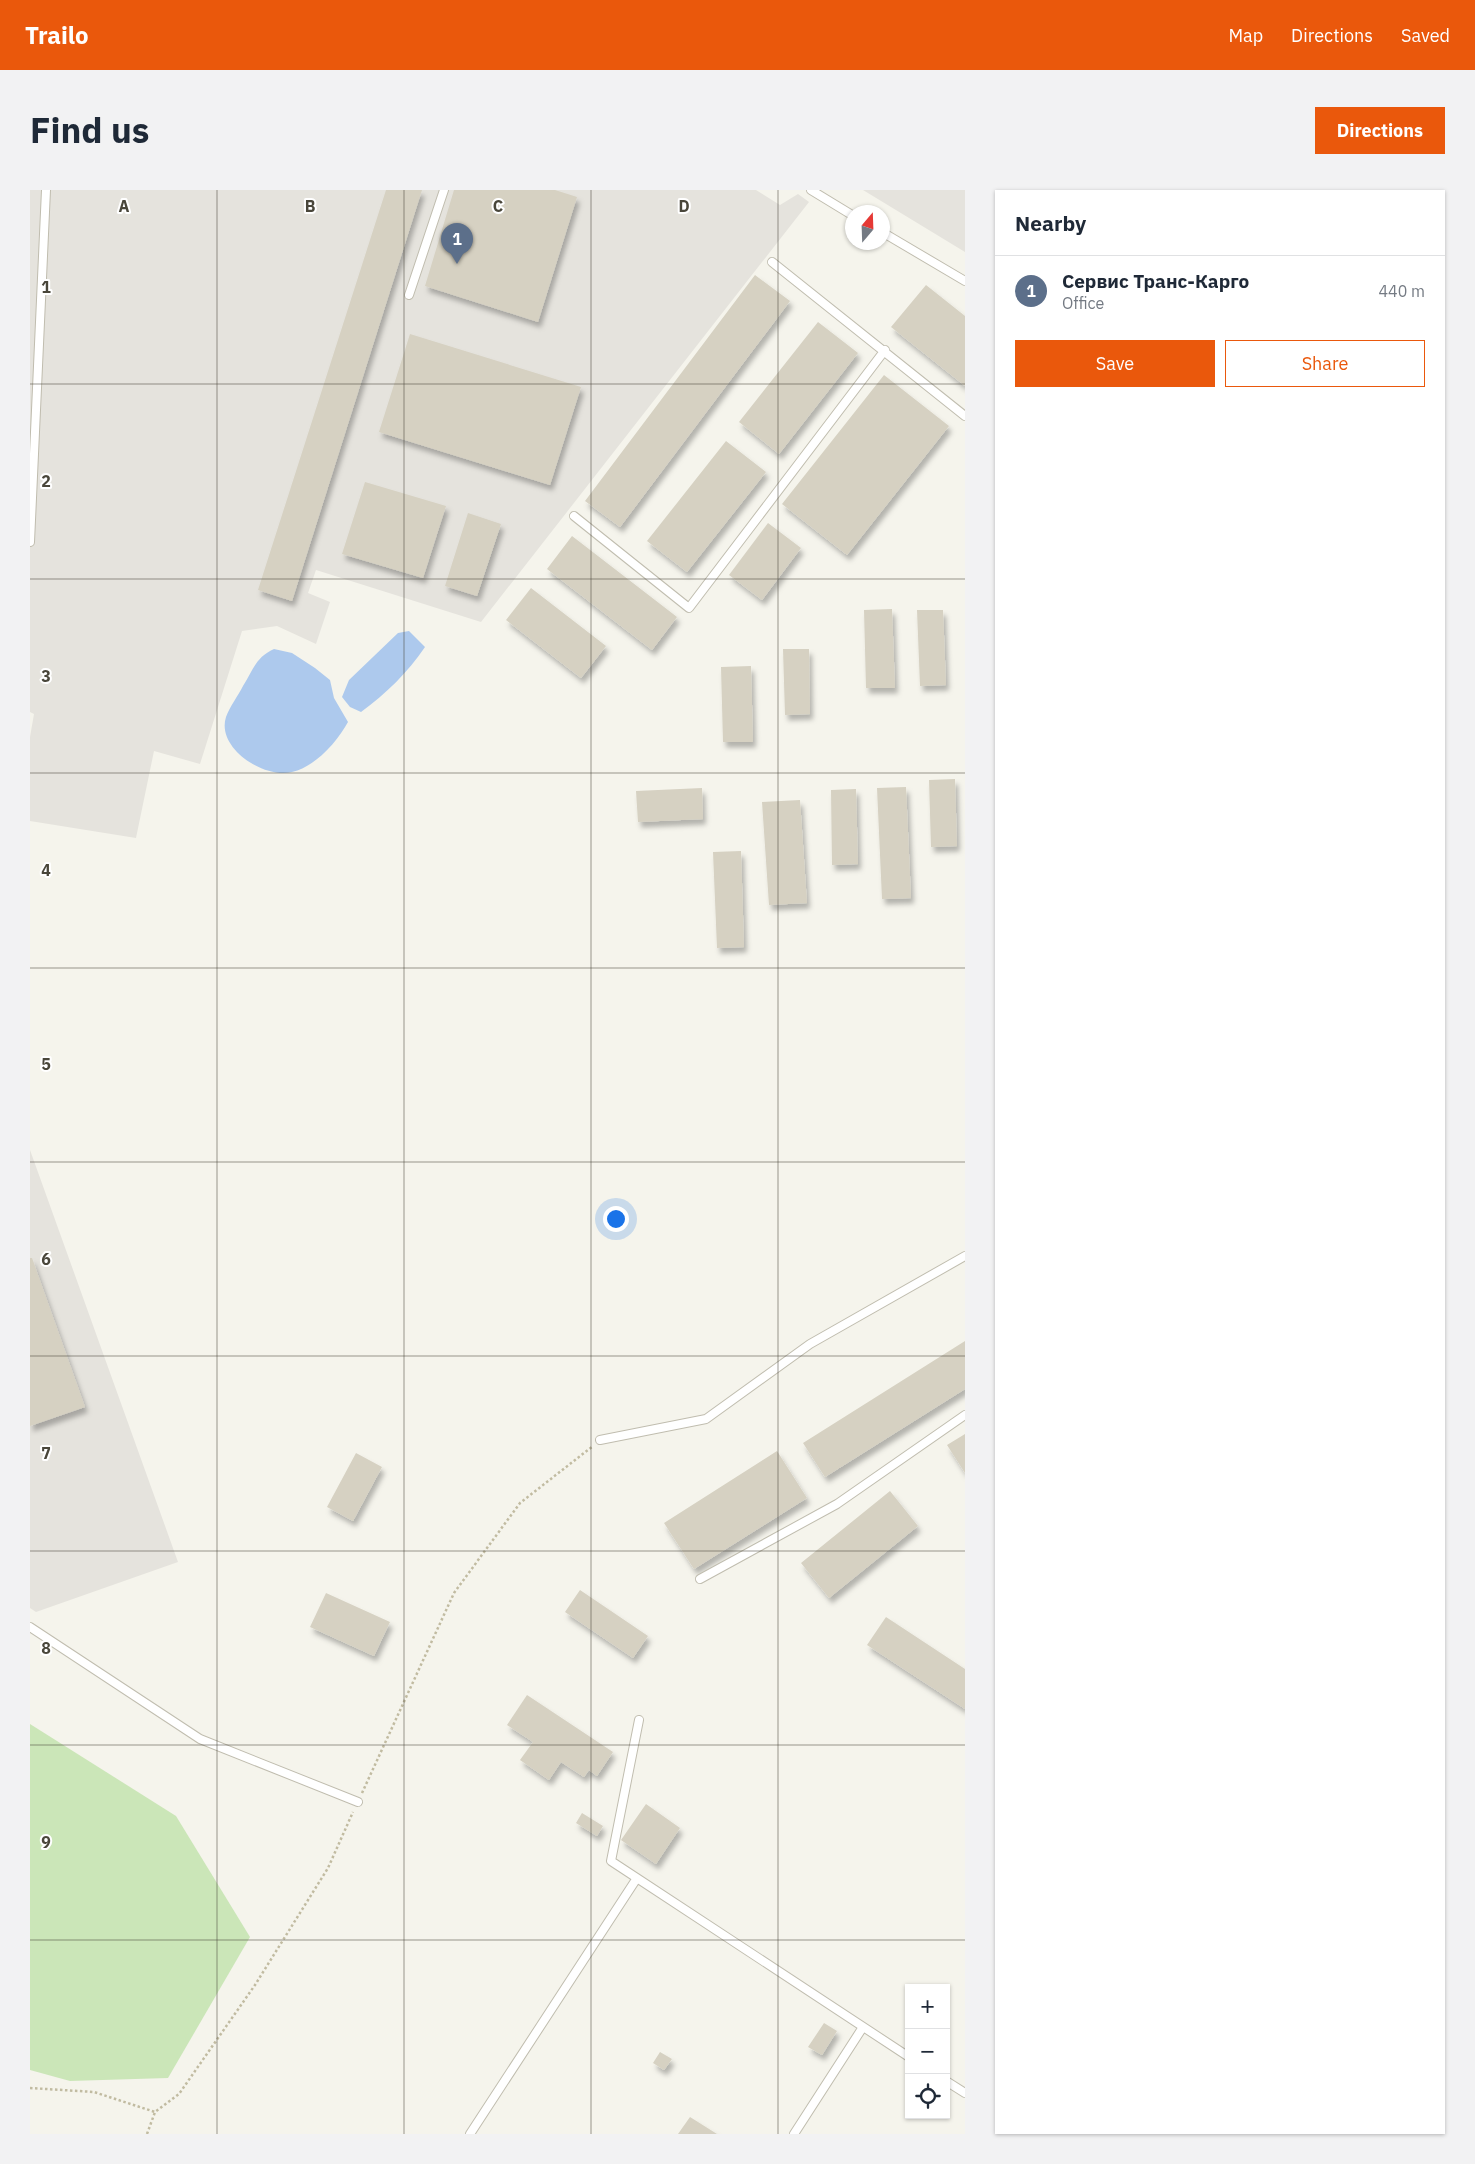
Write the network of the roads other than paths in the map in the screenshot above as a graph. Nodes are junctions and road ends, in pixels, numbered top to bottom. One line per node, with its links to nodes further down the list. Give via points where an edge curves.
1 (46, 190): 12 (lane)
2 (444, 190): 8 (lane)
3 (811, 190): 4 (lane)
4 (845, 211)
5 (890, 237): 7 (lane)
6 (772, 262): 9 (lane)
7 (965, 281)
8 (409, 295)
9 (885, 350): 10 (lane); 11 (lane, via 689,608)
10 (965, 416)
11 (574, 516)
12 (30, 542)
13 (965, 1256): 15 (lane, via 810,1344 706,1419)
14 (965, 1415): 16 (lane, via 836,1504)
15 (600, 1440)
16 (700, 1579)
17 (30, 1626): 19 (lane, via 200,1739)
18 (639, 1720): 20 (lane, via 611,1861)
19 (358, 1802)
20 (638, 1878): 21 (lane); 25 (lane)
21 (863, 2027): 22 (lane); 26 (lane)
22 (905, 2054)
23 (950, 2084): 24 (lane)
24 (965, 2093)
25 (470, 2134)
26 (794, 2134)

